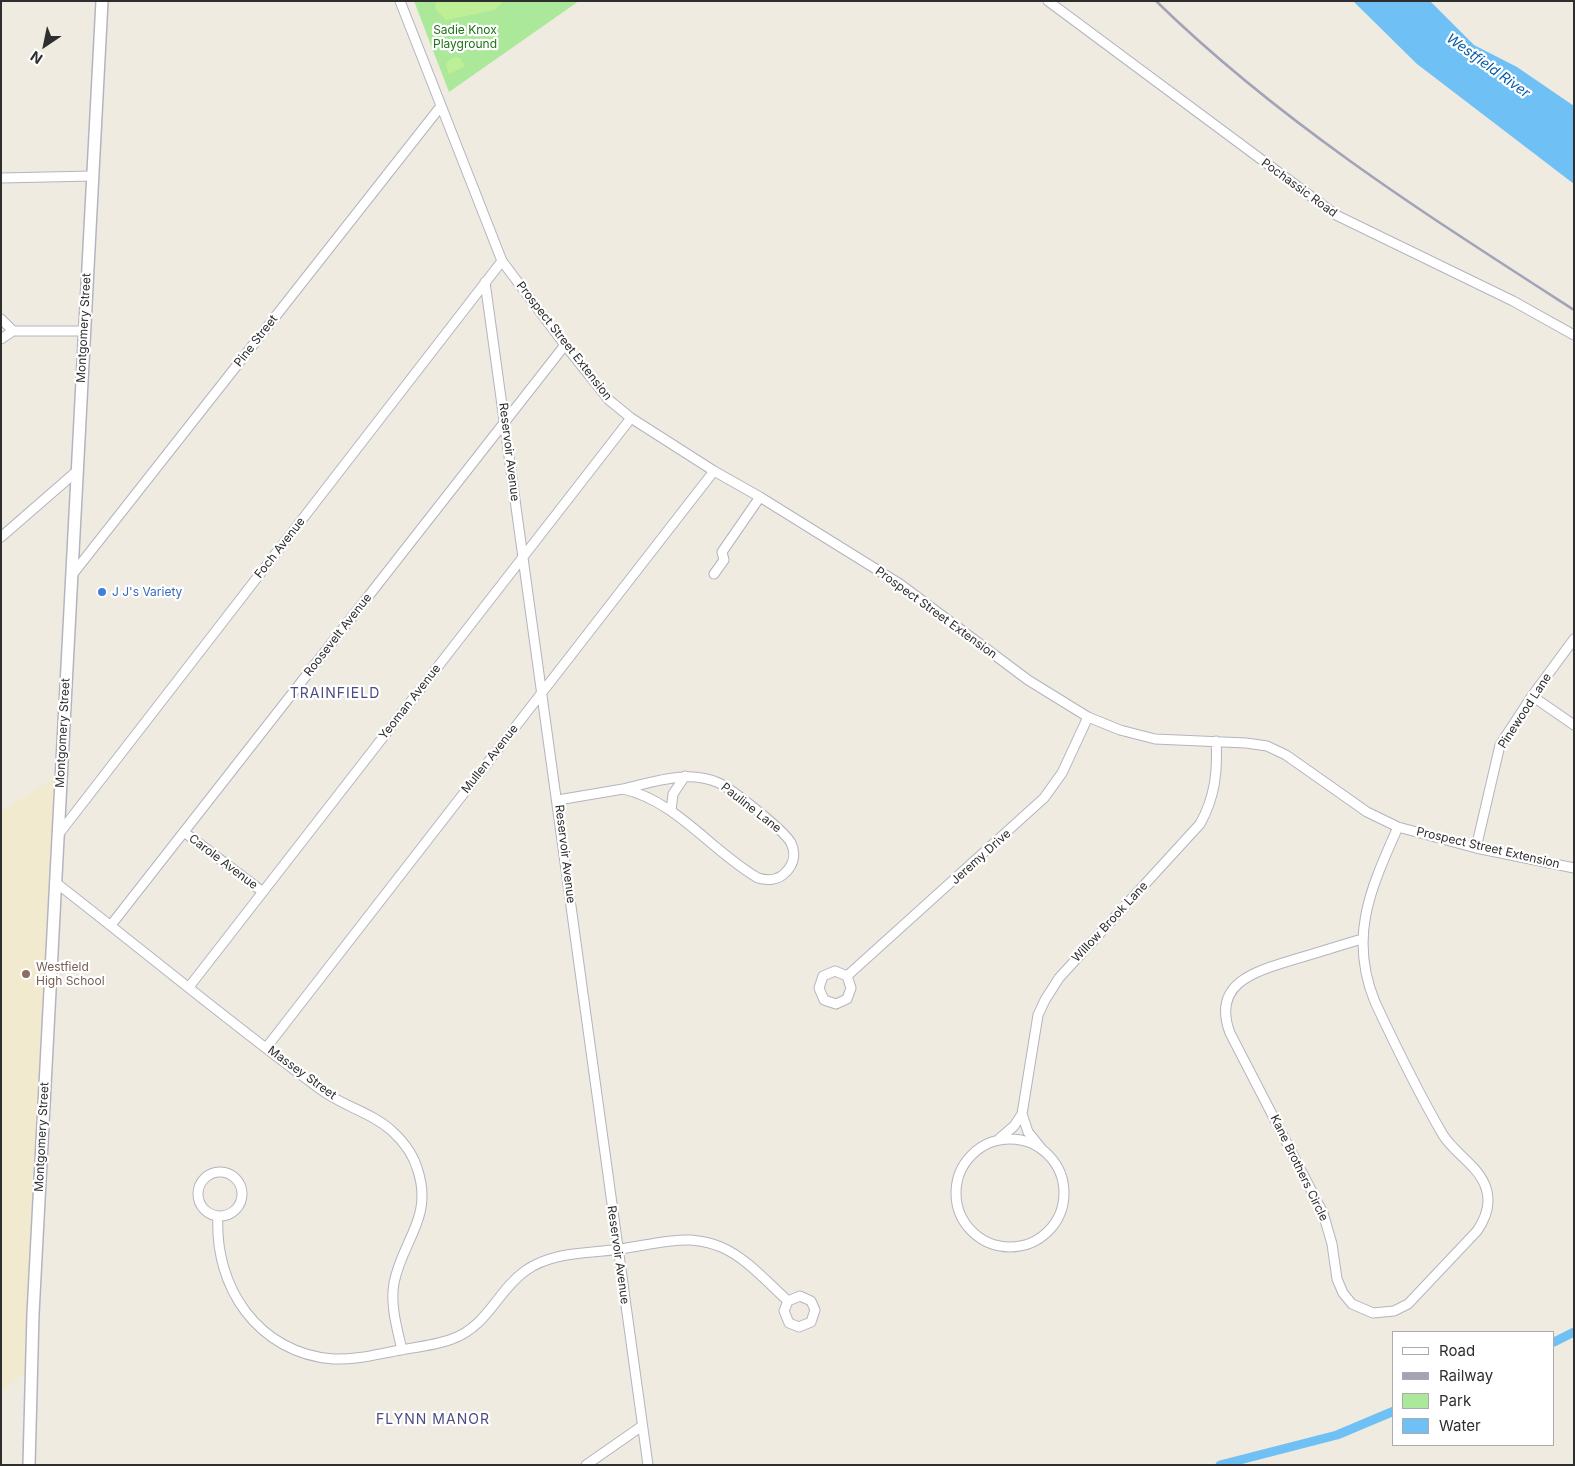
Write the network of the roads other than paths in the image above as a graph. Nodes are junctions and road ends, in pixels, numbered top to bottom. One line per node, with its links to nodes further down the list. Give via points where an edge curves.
1 (102, 1): 5 (main road, Montgomery Street)
2 (400, 1): 4 (street, Prospect Street Extension)
3 (1048, 1): 12 (street, Pochassic Road, via 1336,215 1513,301)
4 (442, 106): 7 (street, Prospect Street Extension); 23 (street, Pine Street)
5 (93, 176): 6 (street); 10 (main road, Montgomery Street)
6 (1, 178)
7 (502, 261): 8 (street, Foch Avenue); 14 (street, Prospect Street Extension)
8 (485, 282): 16 (street, Reservoir Avenue); 36 (street, Foch Avenue)
9 (1, 319): 11 (street)
10 (84, 331): 11 (street); 17 (main road, Montgomery Street)
11 (13, 332): 13 (street)
12 (1574, 335)
13 (1, 339)
14 (565, 345): 15 (street, Prospect Street Extension, via 609,400); 16 (street, Roosevelt Avenue)
15 (631, 418): 18 (street, Prospect Street Extension); 21 (street, Yeoman Avenue)
16 (506, 420): 21 (street, Reservoir Avenue); 35 (street, Roosevelt Avenue)
17 (76, 471): 20 (street); 23 (main road, Montgomery Street)
18 (714, 471): 19 (street, Prospect Street Extension); 25 (street, Mullen Avenue)
19 (760, 497): 22 (street, via 722,552 724,560); 27 (street, Prospect Street Extension, via 900,584 1028,680)
20 (1, 537)
21 (522, 558): 25 (street, Reservoir Avenue); 40 (street, Yeoman Avenue)
22 (714, 574)
23 (71, 576): 36 (main road, Montgomery Street)
24 (1574, 639): 26 (street, Pinewood Lane)
25 (542, 694): 32 (street, Reservoir Avenue); 45 (street, Mullen Avenue)
26 (1532, 696): 28 (street); 37 (street, Pinewood Lane, via 1500,745)
27 (1088, 717): 29 (street, Prospect Street Extension, via 1155,739); 43 (street, Jeremy Drive, via 1062,773 1044,798)
28 (1574, 725)
29 (1216, 741): 34 (street, Prospect Street Extension, via 1255,744 1277,750 1367,812); 46 (street, Willow Brook Lane, via 1216,780 1200,824 1059,978 1045,1000 1036,1024)
30 (685, 776): 31 (street, Pauline Lane); 33 (street, via 673,794); 33 (street, Pauline Lane, via 719,782 784,834 793,848 792,865 785,874 774,879 758,878)
31 (623, 789): 32 (street, Pauline Lane); 33 (street, Pauline Lane, via 650,798)
32 (558, 800): 50 (street, Reservoir Avenue)
33 (671, 811)
34 (1398, 827): 37 (street, Prospect Street Extension); 42 (street, Kane Brothers Circle, via 1369,897)
35 (184, 832): 40 (street, Carole Avenue); 41 (street, Roosevelt Avenue)
36 (58, 835): 39 (main road, Montgomery Street)
37 (1476, 848): 38 (street, Prospect Street Extension)
38 (1574, 868)
39 (56, 882): 41 (street, Massey Street); 54 (main road, Montgomery Street, via 33,1314)
40 (263, 892): 44 (street, Yeoman Avenue)
41 (111, 925): 44 (street, Massey Street)
42 (1362, 939): 42 (street, Kane Brothers Circle, via 1250,974 1229,996 1226,1019 1230,1033 1323,1213 1343,1293 1359,1308 1380,1314 1394,1311 1413,1299 1477,1231 1485,1218 1488,1204 1483,1182 1443,1135 1374,1002 1364,965)
43 (846, 976)
44 (189, 987): 45 (street, Massey Street)
45 (266, 1048): 52 (street, Massey Street, via 322,1091 382,1123 400,1140 415,1162 421,1185 421,1213 400,1263 393,1292 394,1315)
46 (1022, 1114): 47 (street); 48 (street, via 1028,1132)
47 (999, 1139): 48 (street, via 1016,1138); 48 (street, via 968,1157 959,1172 955,1189 957,1207 964,1223 977,1236 1000,1246 1018,1247 1041,1237 1054,1225 1062,1210 1062,1176 1054,1160)
48 (1041, 1148)
49 (218, 1216): 49 (street, via 203,1208 198,1191 204,1179 221,1173 237,1181 242,1197 234,1211); 52 (street, via 220,1254 228,1285 245,1312 270,1335 301,1351 332,1358 356,1358)
50 (617, 1250): 51 (street, via 681,1240 712,1244 740,1258); 52 (street, via 571,1254 532,1266 516,1278 487,1316 467,1332 445,1342); 53 (street, Reservoir Avenue)
51 (788, 1302)
52 (402, 1350)
53 (642, 1426): 55 (street); 56 (street, Reservoir Avenue)
54 (29, 1465)
55 (586, 1465)
56 (648, 1465)

